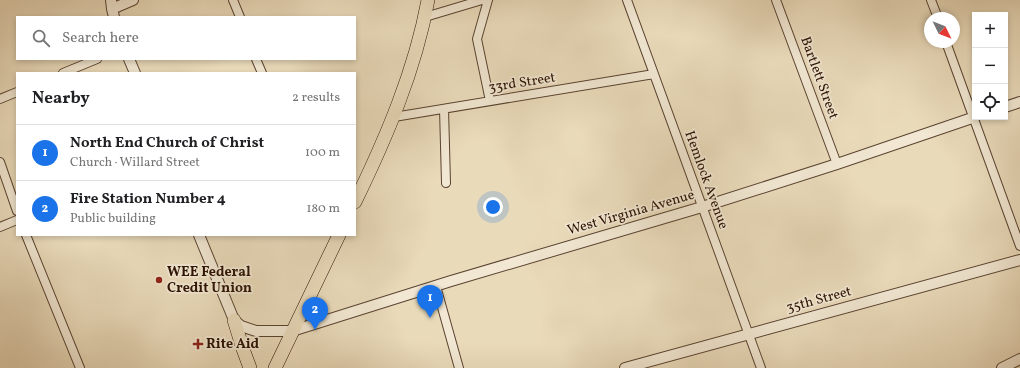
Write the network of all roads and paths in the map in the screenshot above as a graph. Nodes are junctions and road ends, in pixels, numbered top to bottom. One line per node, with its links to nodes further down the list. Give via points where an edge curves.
1 (133, 0): 9 (street)
2 (234, 0): 11 (street)
3 (428, 0): 12 (main road)
4 (482, 0): 12 (street)
5 (488, 0): 23 (street, via 477,39)
6 (627, 0): 20 (street, Hemlock Avenue)
7 (776, 0): 32 (street, Bartlett Street)
8 (931, 0): 10 (street)
9 (112, 9)
10 (936, 12)
11 (240, 16)
12 (425, 17): 28 (main road)
13 (948, 48): 27 (street)
14 (95, 60): 17 (street)
15 (129, 60): 18 (street)
16 (256, 60): 19 (street)
17 (65, 72)
18 (134, 72)
19 (262, 72)
20 (654, 74): 23 (street, 33rd Street); 35 (street, Hemlock Avenue)
21 (16, 92): 22 (street)
22 (0, 99)
23 (490, 101): 26 (street, 33rd Street)
24 (1020, 102): 25 (street)
25 (1008, 106)
26 (444, 109): 28 (street, 33rd Street); 33 (street)
27 (972, 112)
28 (394, 117): 34 (main road)
29 (972, 118): 32 (street, West Virginia Avenue)
30 (975, 120): 42 (street)
31 (0, 162): 36 (street)
32 (838, 164): 35 (street, West Virginia Avenue)
33 (446, 183)
34 (356, 200)
35 (702, 207): 44 (street, West Virginia Avenue); 47 (street, Hemlock Avenue)
36 (16, 208)
37 (16, 220): 38 (street)
38 (0, 226)
39 (26, 236): 49 (street)
40 (199, 236): 45 (street)
41 (339, 236): 46 (main road)
42 (1020, 246)
43 (1020, 260): 47 (street, 35th Street)
44 (436, 286): 46 (street, West Virginia Avenue); 52 (street)
45 (234, 320): 46 (street, West Virginia Avenue, via 241,326 256,331); 50 (main road)
46 (292, 331): 51 (main road)
47 (749, 334): 53 (street, 35th Street); 54 (street, Hemlock Avenue)
48 (1020, 359): 55 (street)
49 (80, 368)
50 (250, 368)
51 (276, 368)
52 (459, 368)
53 (625, 368)
54 (761, 368)
55 (1002, 368)

